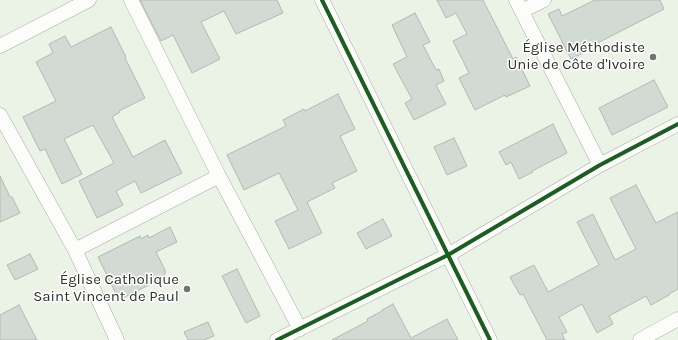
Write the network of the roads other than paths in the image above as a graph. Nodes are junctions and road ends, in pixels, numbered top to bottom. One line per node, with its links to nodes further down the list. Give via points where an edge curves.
1 (89, 0): 6 (street)
2 (131, 0): 10 (street)
3 (322, 0): 12 (street)
4 (544, 0): 5 (street)
5 (519, 6): 9 (street)
6 (0, 46)
7 (0, 116): 11 (street)
8 (678, 124): 9 (street)
9 (600, 165): 12 (street)
10 (219, 176): 11 (street); 14 (street)
11 (74, 250): 15 (street)
12 (448, 255): 14 (street); 17 (street)
13 (678, 319): 18 (street)
14 (300, 329): 16 (street)
15 (117, 340)
16 (277, 340)
17 (490, 340)
18 (640, 340)

